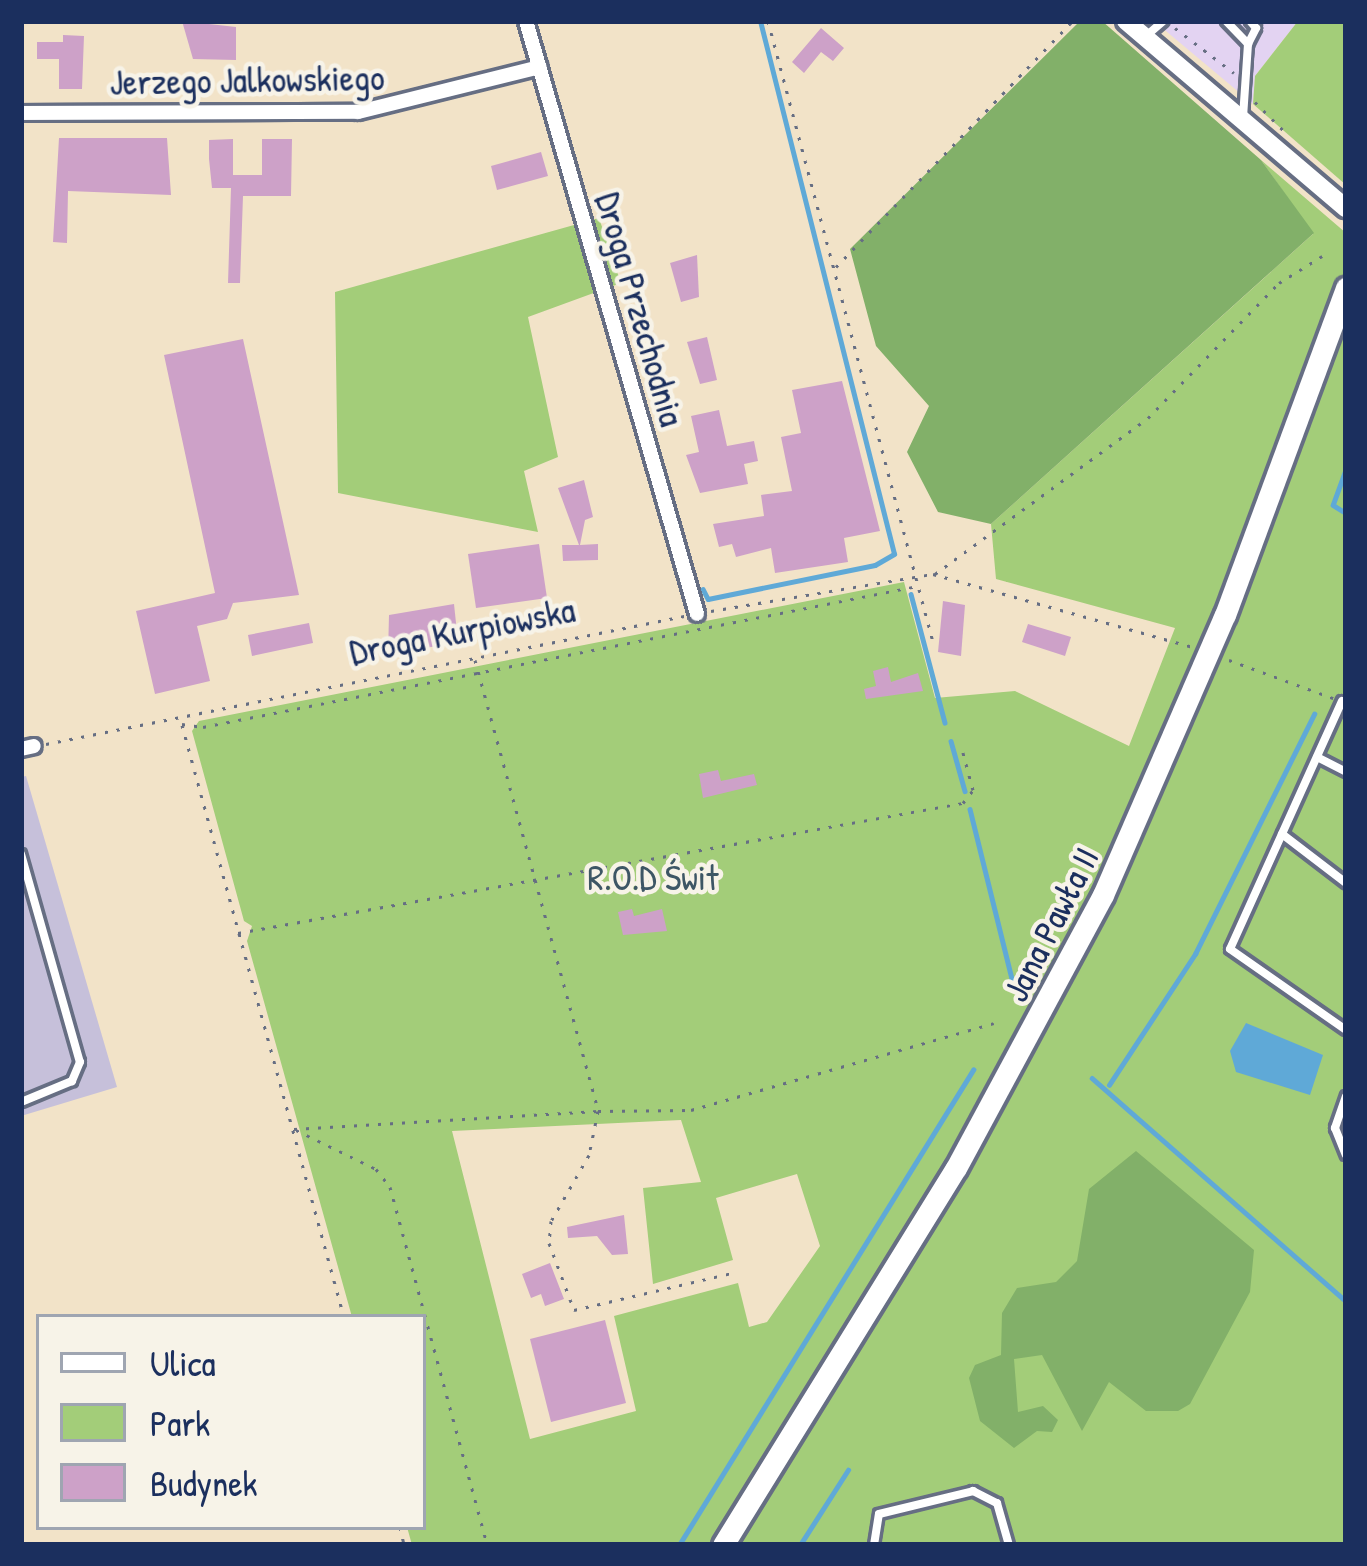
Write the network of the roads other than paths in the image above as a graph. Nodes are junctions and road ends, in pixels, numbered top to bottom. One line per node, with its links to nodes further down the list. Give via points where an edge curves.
1 (526, 21): 8 (street, Droga Przechodnia)
2 (1126, 21): 6 (street)
3 (1163, 21): 6 (lane)
4 (1226, 21): 7 (lane)
5 (1256, 23): 7 (lane)
6 (1145, 38): 10 (street)
7 (1248, 44): 10 (lane)
8 (540, 67): 9 (street, Jerzego Jalkowskiego, via 358,112); 13 (street, Droga Przechodnia)
9 (21, 113)
10 (1243, 120): 11 (street)
11 (1346, 208)
12 (1346, 288): 24 (main road, Jana Pawła II, via 1226,616 1103,896 956,1168)
13 (697, 614)
14 (1342, 701): 15 (lane)
15 (1317, 758): 16 (lane); 17 (lane)
16 (1346, 772)
17 (1282, 834): 19 (lane); 20 (lane, via 1230,949)
18 (21, 854): 22 (lane, via 80,1062 72,1081)
19 (1346, 883)
20 (1346, 1030)
21 (1346, 1096): 23 (lane, via 1335,1128)
22 (21, 1102)
23 (1346, 1156)
24 (723, 1545)
25 (874, 1545): 26 (lane, via 879,1514 973,1490 997,1503)
26 (1009, 1545)

